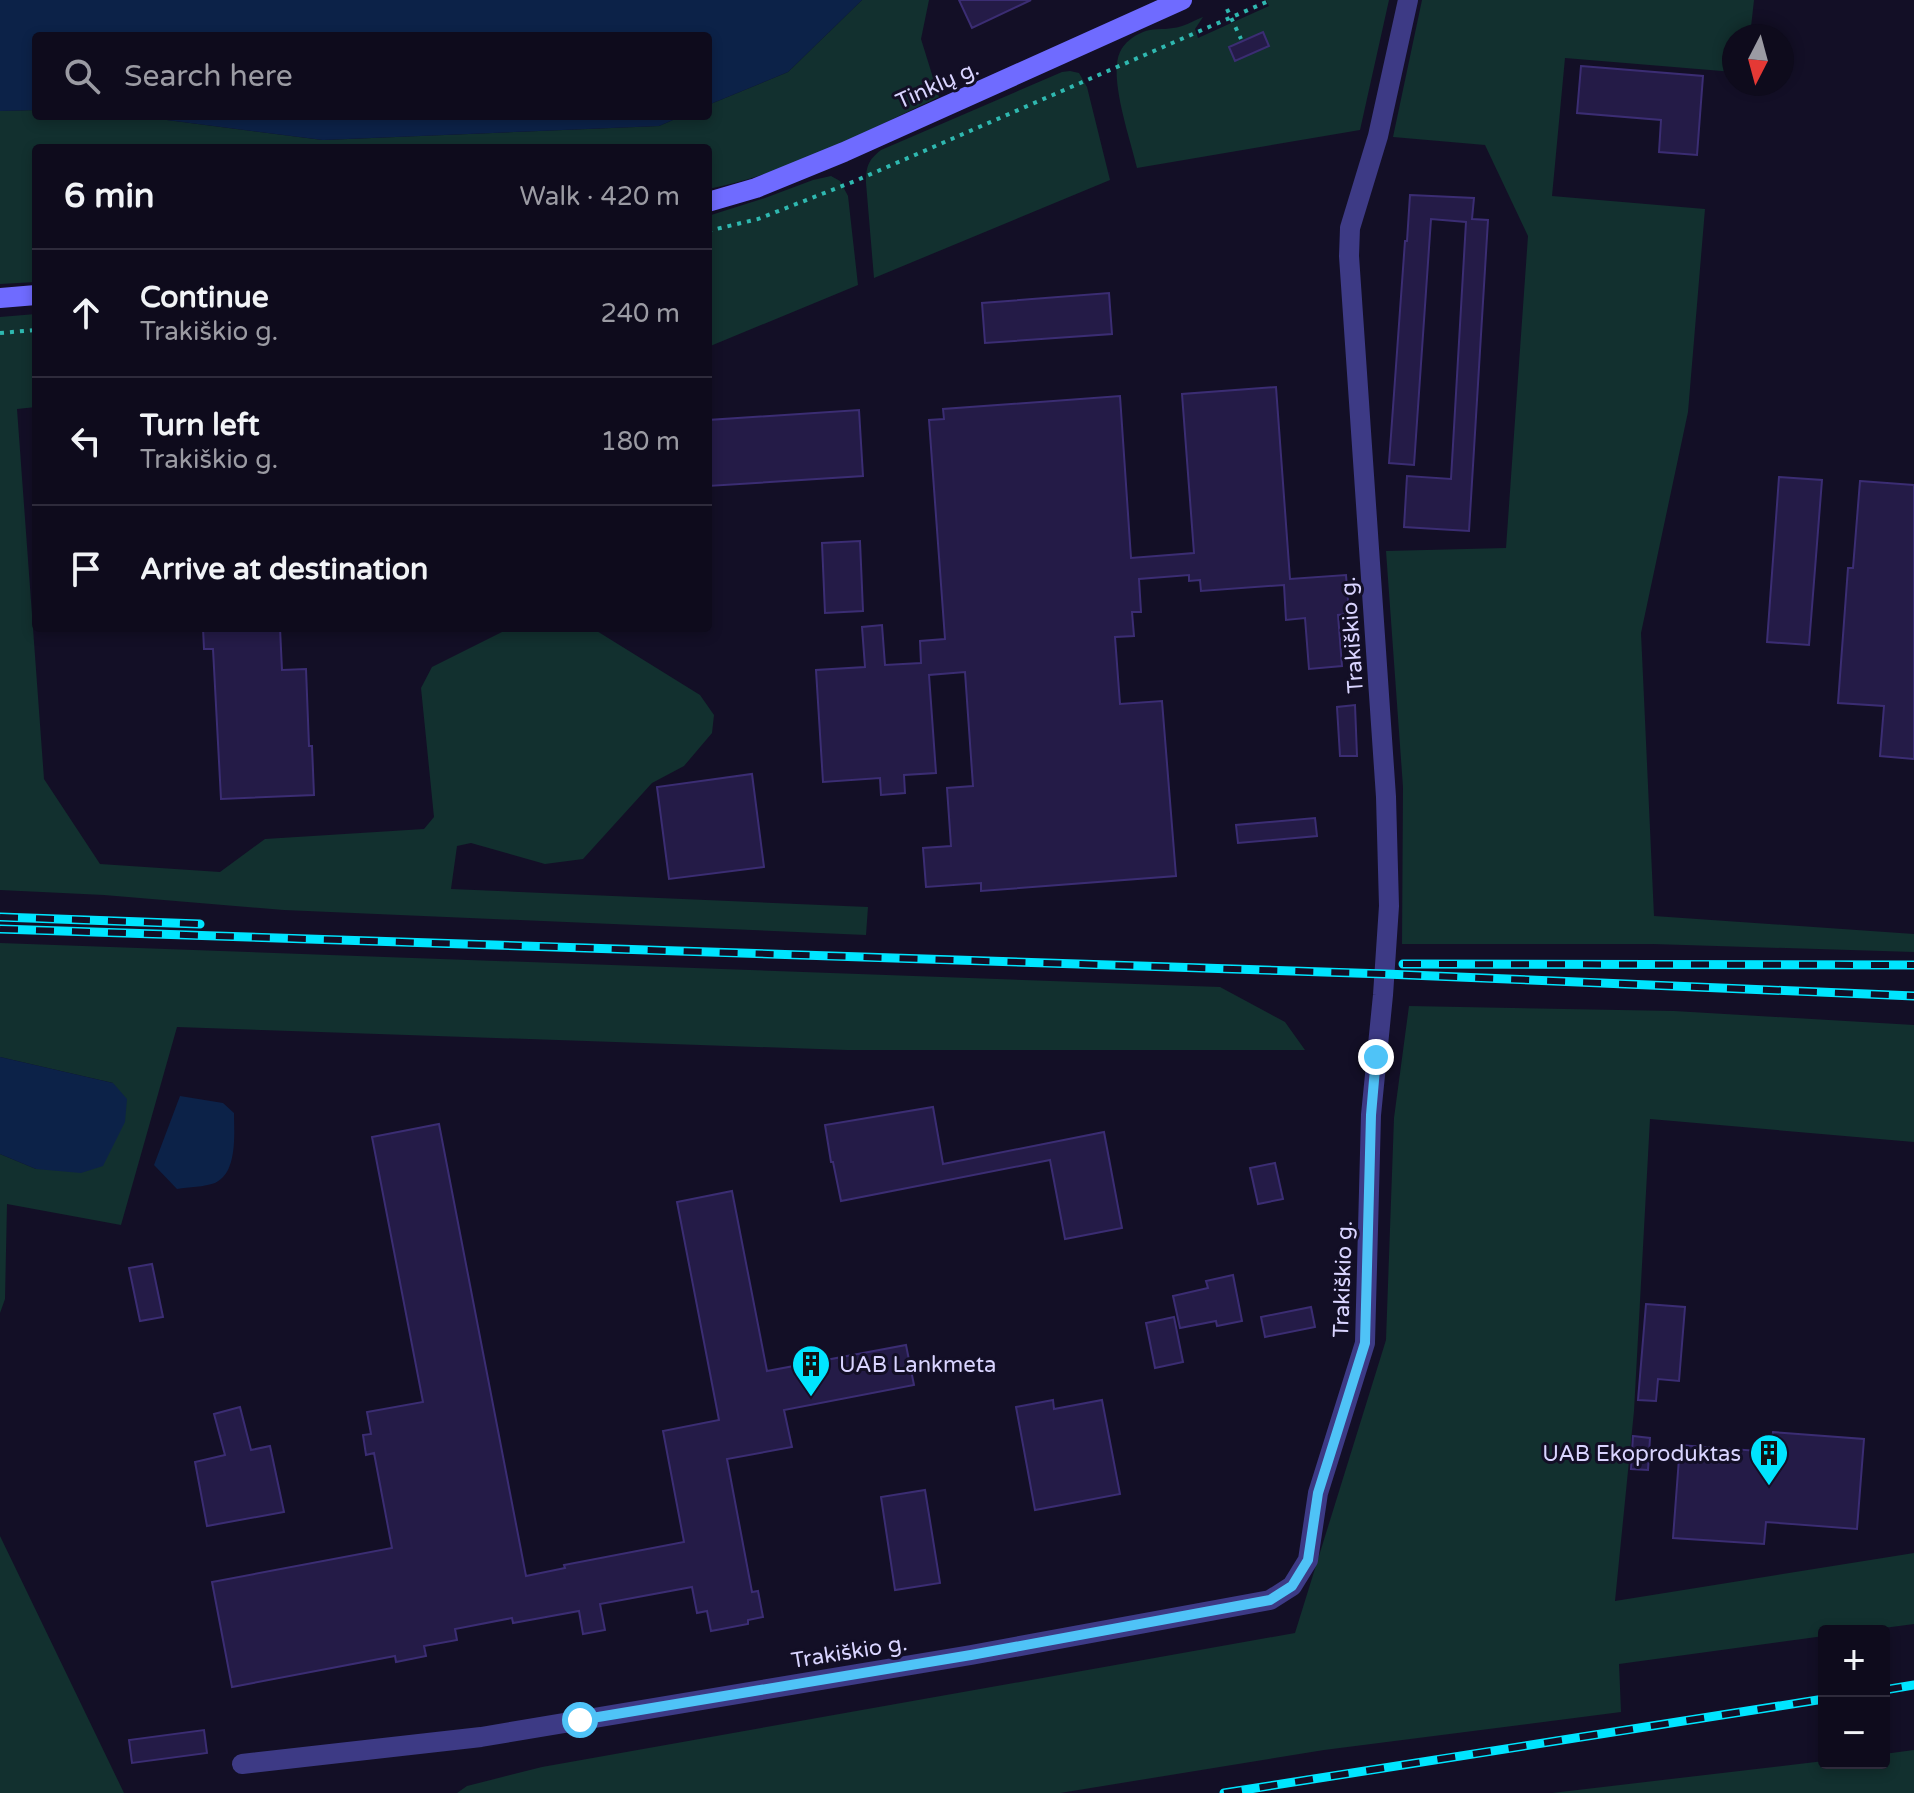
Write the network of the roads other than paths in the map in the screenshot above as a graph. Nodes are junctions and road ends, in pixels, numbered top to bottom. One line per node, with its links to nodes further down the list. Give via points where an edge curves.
1 (1182, 0): 3 (main road, Tinklų g., via 844,152)
2 (1408, 0): 6 (street, Trakiškio g., via 1378,136 1350,228 1349,256 1389,906 1371,1115 1365,1343 1318,1493 1308,1560 1292,1586 1270,1600 971,1655 481,1737)
3 (712, 201)
4 (32, 295): 5 (main road)
5 (0, 298)
6 (242, 1764)

